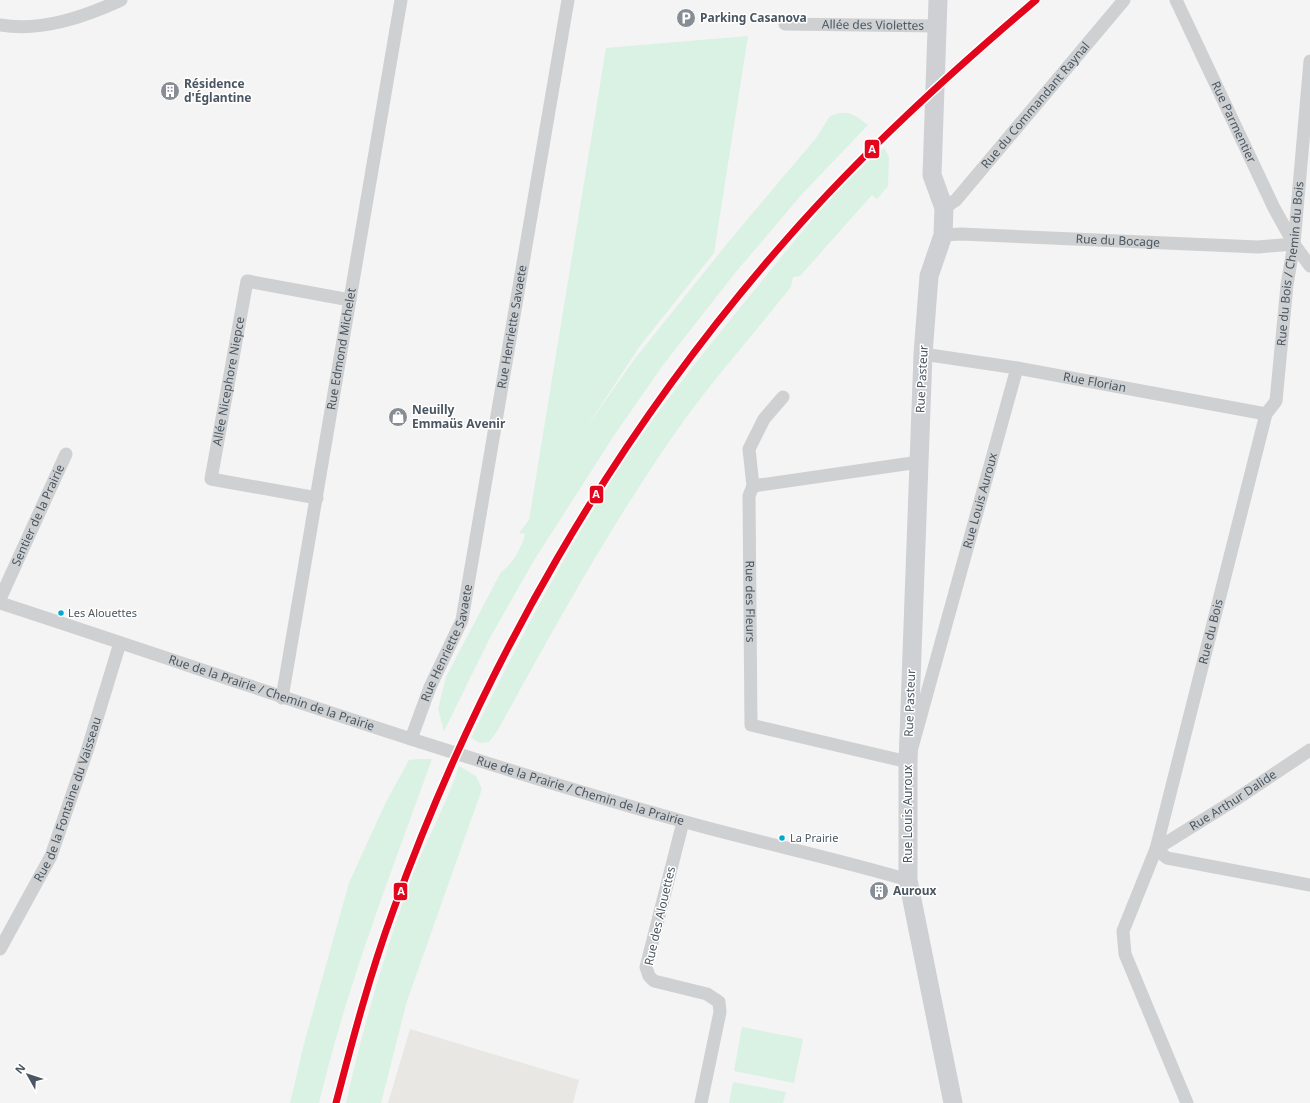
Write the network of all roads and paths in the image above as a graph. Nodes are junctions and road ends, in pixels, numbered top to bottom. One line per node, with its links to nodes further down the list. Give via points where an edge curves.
1 (121, 0): 8 (street, via 65,20 25,27)
2 (401, 0): 17 (street, Rue Edmond Michelet)
3 (568, 0): 30 (street, Rue Henriette Savaete, via 462,620 430,687)
4 (938, 0): 9 (street, Rue Pasteur)
5 (1124, 0): 13 (street, Rue du Commandant Raynal, via 956,200)
6 (1176, 0): 15 (street, Rue Parmentier, via 1274,208)
7 (785, 24): 9 (street, Allée des Violettes)
8 (0, 25)
9 (937, 26): 13 (street, Rue Pasteur, via 932,175)
10 (1310, 62): 11 (street, Rue du Bois / Chemin du Bois)
11 (1309, 77): 12 (street, Rue du Bois / Chemin du Bois)
12 (1306, 144): 15 (street, Rue du Bois / Chemin du Bois)
13 (944, 208): 14 (street, Rue Pasteur)
14 (943, 235): 15 (street, Rue du Bocage, via 1258,247); 18 (street, Rue Pasteur, via 929,276)
15 (1294, 244): 16 (street, Rue Parmentier); 21 (street, Rue du Bois / Chemin du Bois, via 1287,285 1276,401)
16 (1310, 266)
17 (350, 300): 25 (street, Rue Edmond Michelet); 25 (street, Allée Nicephore Niepce, via 247,281 211,479)
18 (923, 354): 19 (street, Rue Florian); 23 (street, Rue Pasteur)
19 (1017, 368): 21 (street, Rue Florian); 32 (street, Rue Louis Auroux)
20 (783, 397): 24 (street, via 764,419 749,449)
21 (1266, 414): 34 (street, Rue du Bois)
22 (66, 454): 26 (street, Sentier de la Prairie)
23 (919, 462): 24 (street); 32 (street, Rue Pasteur)
24 (753, 486): 32 (street, Rue des Fleurs, via 749,496 751,725)
25 (317, 498): 29 (street, Rue Edmond Michelet)
26 (0, 598)
27 (0, 603): 28 (street, Rue de la Prairie / Chemin de la Prairie)
28 (120, 643): 29 (street, Rue de la Prairie / Chemin de la Prairie); 37 (street, Rue de la Fontaine du Vaisseau, via 87,751 50,856)
29 (282, 698): 30 (street, Rue de la Prairie / Chemin de la Prairie)
30 (412, 739): 33 (street, Rue de la Prairie / Chemin de la Prairie)
31 (1310, 750): 34 (street, Rue Arthur Dalide)
32 (908, 762): 35 (street, Rue Louis Auroux)
33 (683, 822): 35 (street, Rue de la Prairie / Chemin de la Prairie); 38 (street, Rue des Alouettes, via 646,967 654,982 707,994 719,1002 720,1012)
34 (1156, 850): 36 (street, via 1167,858); 40 (street, Rue du Bois, via 1123,931 1125,954)
35 (908, 880): 39 (street, Rue Louis Auroux)
36 (1310, 885)
37 (0, 949)
38 (701, 1103)
39 (953, 1103)
40 (1188, 1103)

